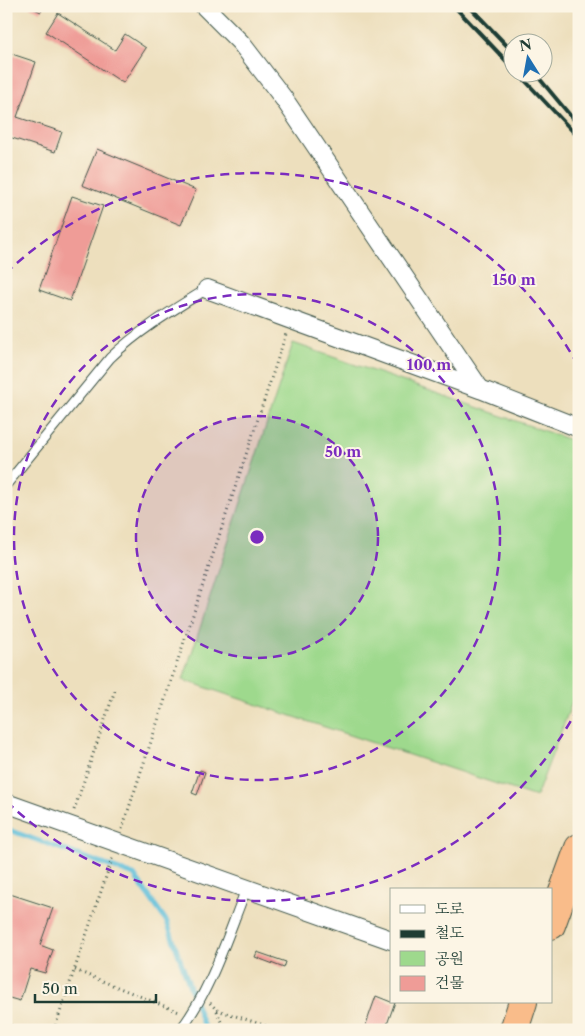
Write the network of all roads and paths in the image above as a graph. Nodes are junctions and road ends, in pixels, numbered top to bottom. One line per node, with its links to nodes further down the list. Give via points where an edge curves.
1 (204, 6): 4 (street, via 241,43 270,80)
2 (207, 289): 3 (street); 6 (lane, via 126,342)
3 (291, 319): 4 (street); 11 (path)
4 (480, 389): 5 (street)
5 (579, 428)
6 (6, 486)
7 (115, 690): 9 (path)
8 (6, 804): 9 (street)
9 (68, 825): 11 (street)
10 (579, 848): 13 (highway)
11 (115, 850): 12 (street); 15 (path)
12 (247, 887): 14 (street); 17 (lane, via 208,983)
13 (552, 922)
14 (390, 940)
15 (75, 970): 17 (path); 20 (path)
16 (523, 1004): 24 (highway)
17 (190, 1017): 21 (lane)
18 (6, 1024): 19 (path)
19 (24, 1030)
20 (54, 1030)
21 (180, 1030)
22 (224, 1030): 23 (path, via 217,1010)
23 (279, 1030)
24 (514, 1030)

